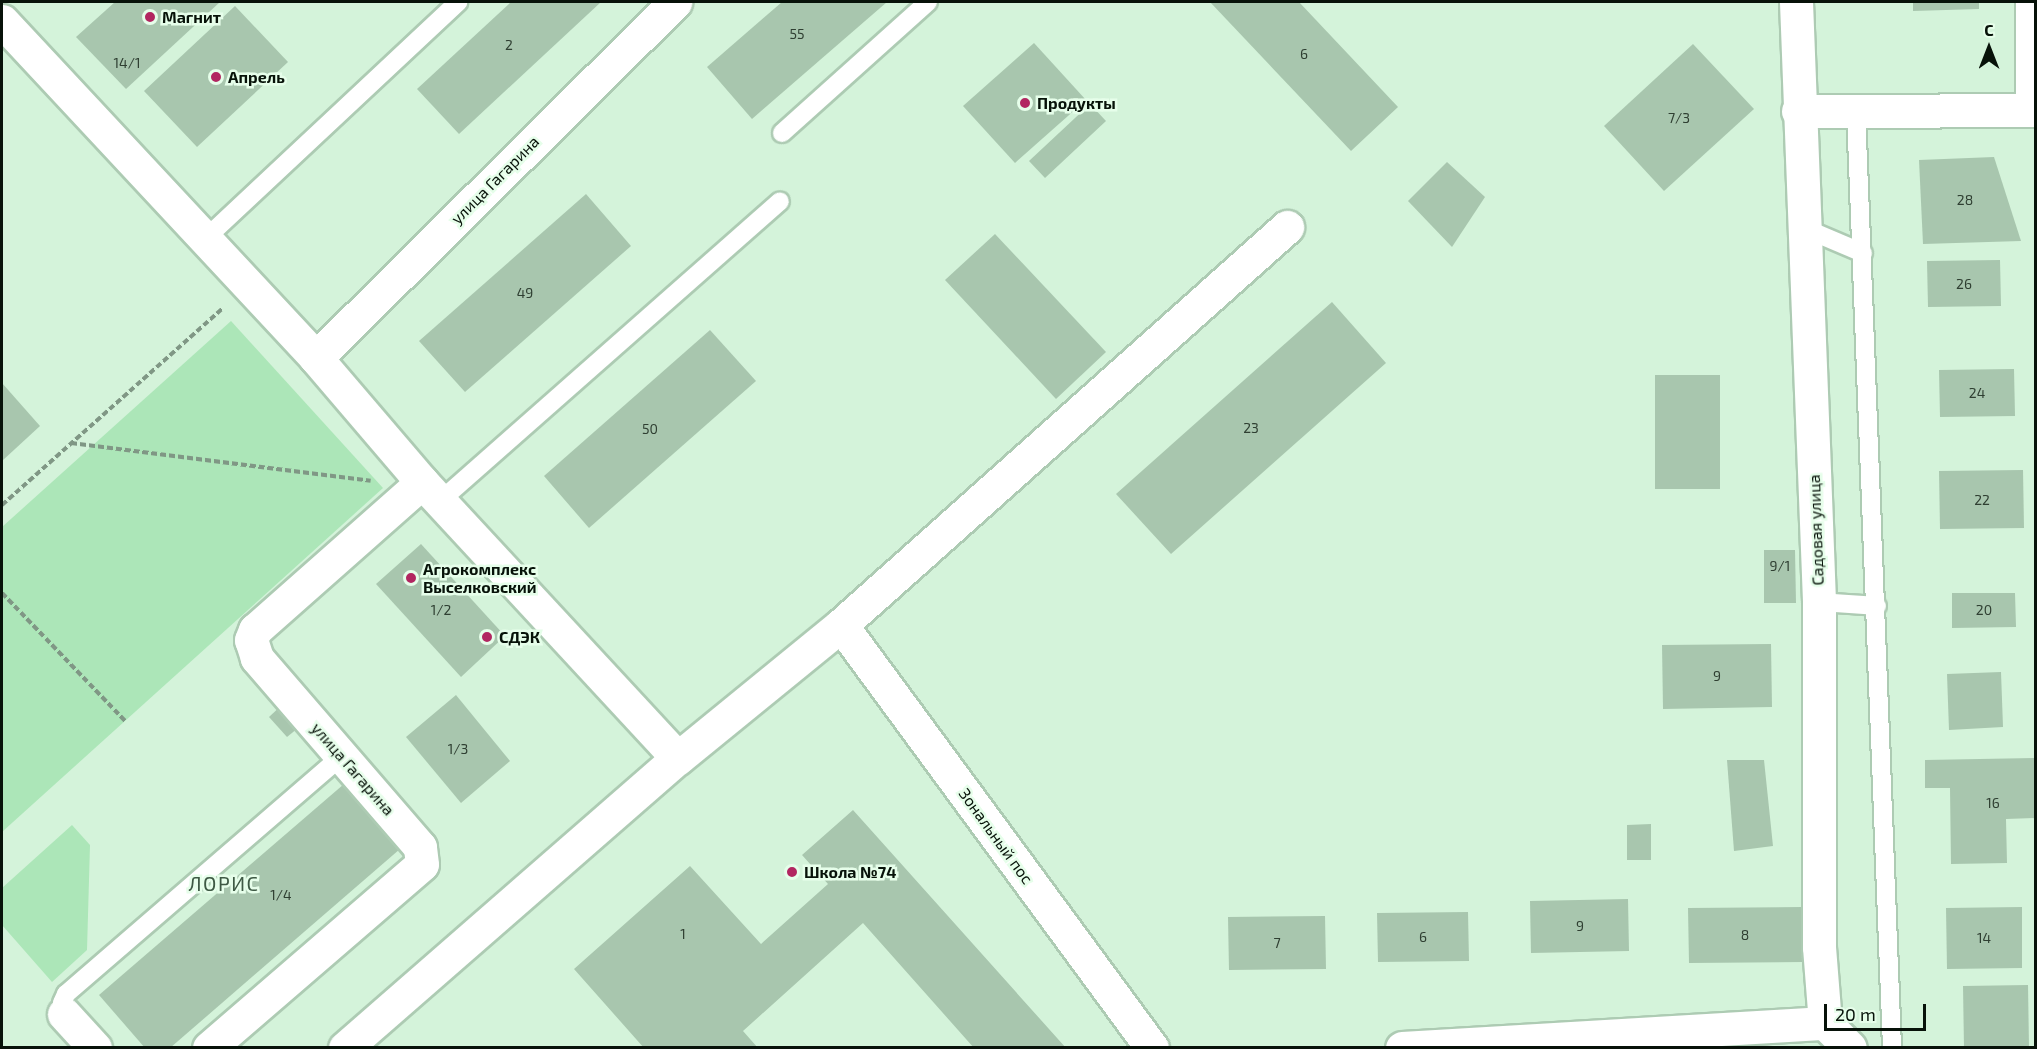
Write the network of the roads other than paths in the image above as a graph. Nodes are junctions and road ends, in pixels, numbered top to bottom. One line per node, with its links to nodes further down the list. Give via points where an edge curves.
1 (458, 2): 14 (lane)
2 (675, 2): 16 (street, улица Гагарина)
3 (928, 2): 10 (lane)
4 (1796, 2): 8 (street, Садовая улица)
5 (2025, 2): 7 (lane)
6 (2, 21): 14 (street)
7 (2030, 110): 9 (street)
8 (1798, 111): 9 (street); 13 (street, Садовая улица)
9 (1856, 111): 15 (lane)
10 (783, 133)
11 (780, 201): 17 (lane)
12 (1287, 227): 20 (street)
13 (1804, 228): 15 (lane); 18 (street, Садовая улица)
14 (205, 239): 16 (street)
15 (1863, 254): 19 (lane)
16 (316, 358): 17 (street)
17 (423, 493): 21 (street, улица Гагарина, via 255,630 251,640 257,658); 22 (street)
18 (1819, 602): 19 (lane); 24 (street, Садовая улица, via 1819,947)
19 (1877, 606): 31 (lane)
20 (840, 625): 22 (street); 28 (street, Зональный пос)
21 (342, 756): 23 (lane, via 66,994 62,1003); 26 (street, улица Гагарина, via 420,847 422,864)
22 (678, 758): 27 (street)
23 (64, 1014): 25 (street)
24 (1825, 1023): 29 (street); 30 (street)
25 (95, 1047)
26 (209, 1047)
27 (345, 1047)
28 (1152, 1047)
29 (1402, 1047)
30 (1850, 1047)
31 (1892, 1047)

